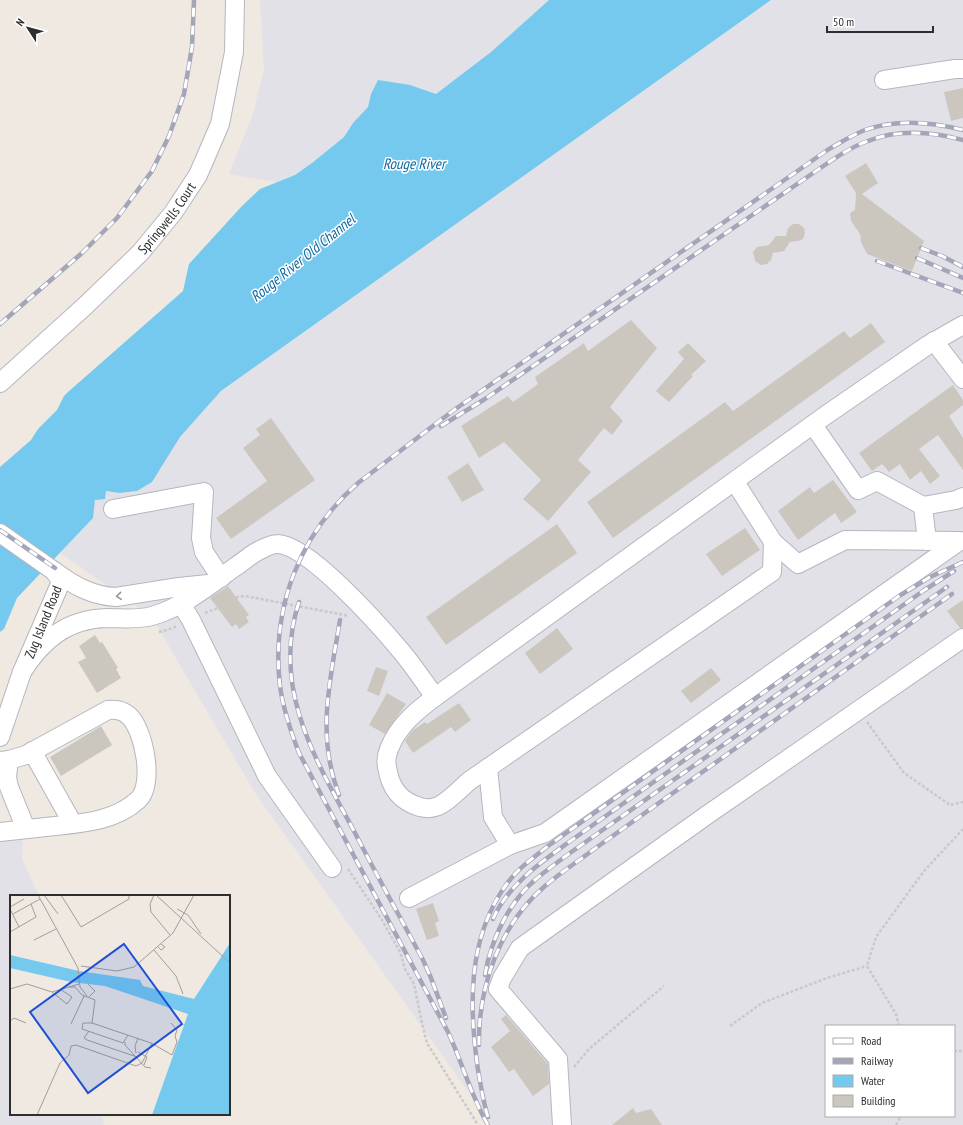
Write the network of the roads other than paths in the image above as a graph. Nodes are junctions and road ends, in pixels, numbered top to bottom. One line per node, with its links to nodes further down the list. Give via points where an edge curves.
1 (235, 0): 7 (street, Springwells Court, via 234,52 220,124 198,175 173,213 140,253)
2 (963, 69): 3 (street)
3 (884, 80)
4 (963, 325): 5 (street)
5 (934, 341): 6 (street); 8 (street)
6 (963, 379)
7 (0, 383)
8 (813, 425): 9 (street); 11 (street, via 858,490 877,481)
9 (735, 482): 16 (street); 23 (street)
10 (963, 497): 11 (street)
11 (923, 506): 14 (street)
12 (113, 509): 18 (street, via 204,492 201,538 204,552)
13 (0, 533): 17 (street, Zug Island Road)
14 (927, 541): 15 (street); 16 (street, via 845,540 798,564)
15 (960, 541): 31 (street, via 545,833)
16 (773, 542): 27 (street, via 772,572)
17 (59, 575): 18 (street, one-way to 17, via 116,597 79,587); 20 (street, via 95,603); 22 (street, Zug Island Road, via 60,584)
18 (217, 580): 19 (street); 23 (street, via 260,550 277,544 294,548 318,565 376,622)
19 (181, 604): 20 (street, via 151,616); 32 (street, via 267,776)
20 (122, 618): 22 (street, via 87,621 64,629 46,641)
21 (963, 638): 34 (street, via 520,948 498,989 558,1059)
22 (22, 672): 24 (street, Zug Island Road)
23 (435, 697): 27 (street, via 408,719 388,750 389,780 397,793 410,804 425,808 436,807)
24 (0, 737)
25 (32, 752): 26 (street); 28 (street); 28 (street, via 108,710 117,709 128,715 136,725 143,745 147,778 146,788 140,799 111,817)
26 (4, 760): 29 (street, via 9,787)
27 (488, 768): 31 (street, via 493,817)
28 (73, 824): 29 (street)
29 (26, 829): 30 (street)
30 (0, 832)
31 (510, 844): 33 (street)
32 (332, 868)
33 (409, 898)
34 (562, 1125)

